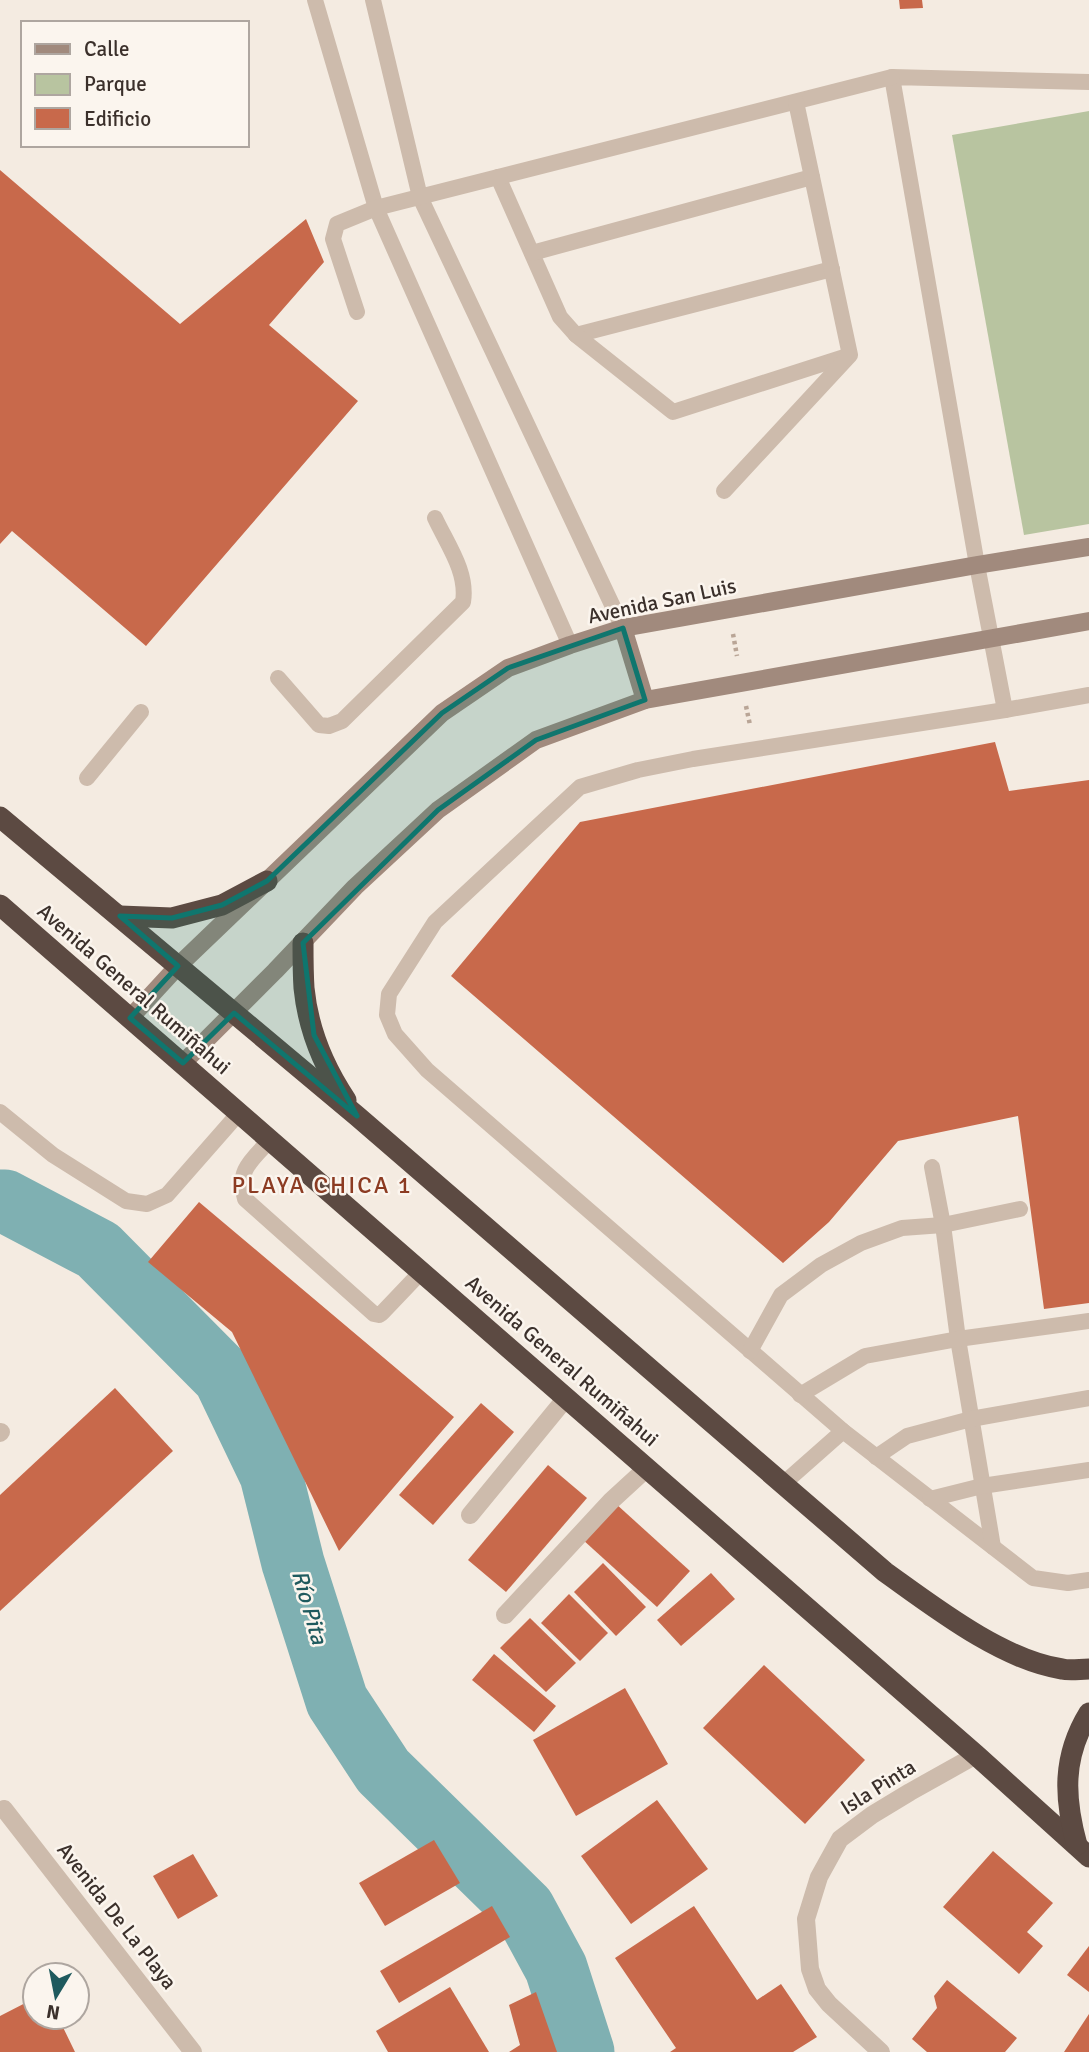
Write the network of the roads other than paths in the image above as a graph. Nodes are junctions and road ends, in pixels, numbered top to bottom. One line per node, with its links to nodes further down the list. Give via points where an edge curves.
1 (314, 0): 9 (lane)
2 (373, 0): 8 (lane)
3 (892, 77): 4 (lane); 5 (lane); 18 (lane)
4 (1089, 82)
5 (796, 102): 6 (lane); 7 (lane)
6 (498, 177): 8 (lane); 10 (lane)
7 (813, 177): 10 (lane); 11 (lane)
8 (420, 197): 9 (lane); 20 (lane)
9 (376, 208): 12 (lane, via 337,224 333,239); 22 (lane)
10 (532, 253): 13 (lane, via 560,317)
11 (831, 269): 13 (lane); 14 (lane)
12 (357, 312)
13 (576, 335): 14 (lane, via 673,412)
14 (850, 355): 15 (lane)
15 (724, 491)
16 (435, 518): 23 (lane, via 463,575 463,602 342,721 319,725)
17 (1089, 547): 18 (main road, Avenida San Luis)
18 (977, 565): 20 (main road, Avenida San Luis); 21 (lane)
19 (1089, 621): 21 (main road)
20 (623, 628): 22 (main road, Avenida San Luis); 25 (main road)
21 (992, 638): 25 (main road); 26 (lane)
22 (570, 645): 30 (main road, Avenida San Luis, via 508,668 442,713)
23 (278, 678)
24 (1089, 695): 26 (lane)
25 (645, 700): 33 (main road, via 536,740 438,810)
26 (1005, 710): 48 (lane, via 693,759 580,787 435,922 389,994 387,1015 395,1034 427,1070)
27 (141, 712): 28 (lane)
28 (88, 778)
29 (0, 817): 32 (highway, Avenida General Rumiñahui)
30 (267, 881): 32 (highway, via 222,905 172,918); 34 (main road, Avenida San Luis)
31 (0, 905): 36 (highway, Avenida General Rumiñahui)
32 (120, 916): 34 (highway, Avenida General Rumiñahui)
33 (303, 943): 35 (main road); 40 (highway, via 304,989 314,1035 331,1077)
34 (178, 966): 35 (highway, Avenida General Rumiñahui); 36 (main road, Avenida San Luis)
35 (234, 1013): 37 (main road); 40 (highway, Avenida General Rumiñahui)
36 (130, 1018): 37 (highway, Avenida General Rumiñahui)
37 (183, 1063): 39 (highway, Avenida General Rumiñahui)
38 (0, 1112): 39 (lane, via 64,1162 126,1200 147,1204 167,1195)
39 (239, 1113): 41 (highway, Avenida General Rumiñahui)
40 (357, 1116): 57 (highway, Avenida General Rumiñahui)
41 (270, 1140): 45 (highway, Avenida General Rumiñahui); 45 (lane, via 245,1168 244,1199 374,1314 382,1313)
42 (932, 1167): 44 (lane)
43 (1020, 1209): 44 (lane)
44 (943, 1225): 47 (lane); 48 (lane, via 902,1228 821,1265 781,1295)
45 (422, 1271): 50 (highway, Avenida General Rumiñahui)
46 (1089, 1321): 47 (lane)
47 (958, 1339): 49 (lane, via 866,1356); 52 (lane)
48 (750, 1352): 49 (lane)
49 (800, 1395): 53 (lane)
50 (566, 1398): 55 (highway, Avenida General Rumiñahui); 60 (street)
51 (1089, 1398): 52 (lane)
52 (971, 1419): 54 (lane, via 907,1436); 58 (lane)
53 (843, 1432): 54 (lane); 57 (lane)
54 (876, 1457): 59 (lane)
55 (647, 1468): 63 (street); 66 (highway, Avenida General Rumiñahui)
56 (1089, 1469): 58 (lane)
57 (783, 1485): 64 (highway, Avenida General Rumiñahui, via 885,1573 954,1621 1041,1664 1063,1670)
58 (982, 1486): 59 (lane); 61 (lane)
59 (930, 1499): 61 (lane)
60 (470, 1515)
61 (993, 1547): 62 (lane, via 1033,1578 1068,1583)
62 (1089, 1580)
63 (505, 1615)
64 (1089, 1669)
65 (1089, 1713): 68 (highway, via 1072,1754 1067,1784 1069,1815)
66 (976, 1755): 68 (highway, Avenida General Rumiñahui); 70 (street, Isla Pinta, via 872,1815 840,1839 819,1877 806,1919 810,1969 817,1989)
67 (4, 1809): 69 (street, Avenida De La Playa)
68 (1083, 1851)
69 (193, 2052)
70 (881, 2052)

